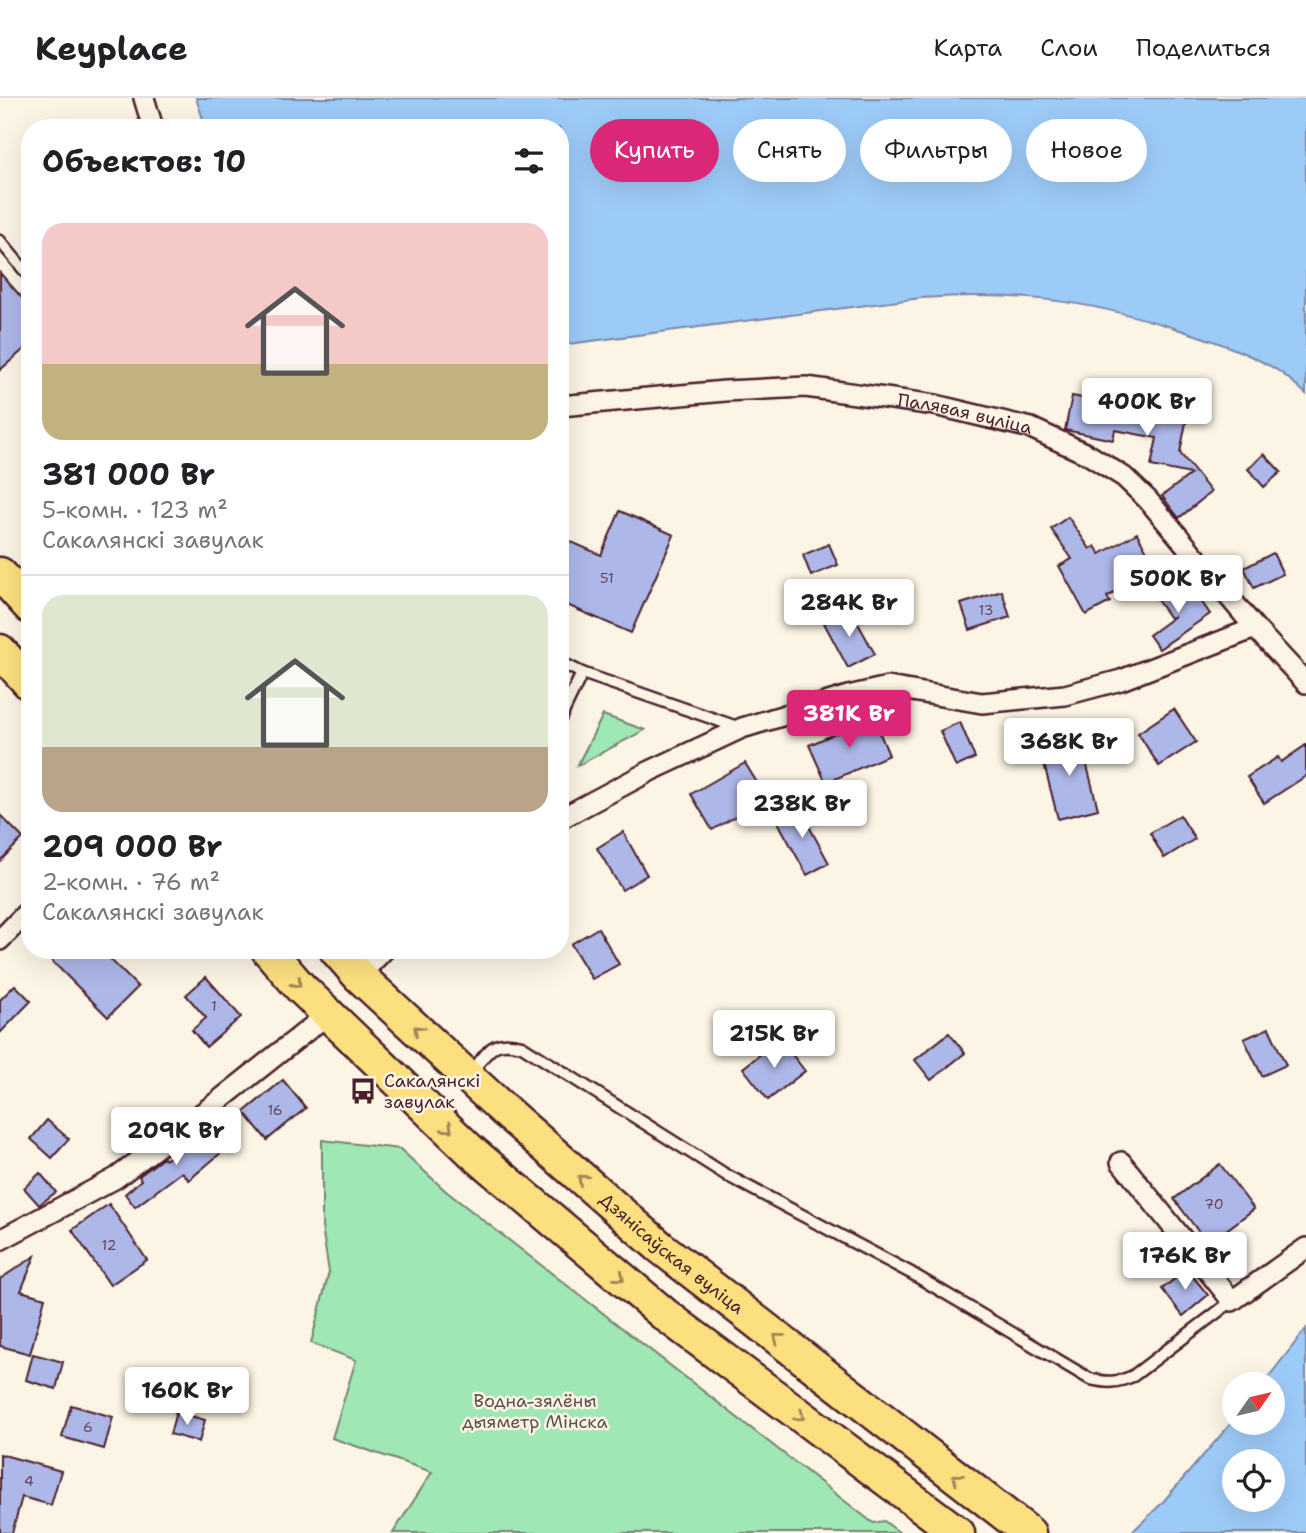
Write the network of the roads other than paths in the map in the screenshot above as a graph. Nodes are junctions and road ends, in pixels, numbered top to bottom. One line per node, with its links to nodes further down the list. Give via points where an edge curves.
1 (145, 98): 2 (street)
2 (151, 119)
3 (0, 241): 4 (lane)
4 (21, 266)
5 (569, 404): 8 (street, Палявая вуліца, via 806,387 935,405 1031,428 1124,477)
6 (0, 574): 7 (main road)
7 (21, 597)
8 (1255, 628): 13 (street, Палявая вуліца); 15 (street, via 1121,680 1065,695 982,703 888,687)
9 (0, 651): 12 (main road)
10 (569, 666): 11 (lane)
11 (582, 673): 14 (lane); 15 (lane)
12 (21, 674)
13 (1306, 682)
14 (569, 700)
15 (743, 728): 16 (street)
16 (569, 814)
17 (21, 918): 18 (street)
18 (0, 940)
19 (276, 959): 23 (main road, one-way to 23)
20 (344, 959): 22 (main road, Дзянісаўская вуліца)
21 (375, 959): 22 (street)
22 (359, 975): 24 (main road, Дзянісаўская вуліца, one-way to 22)
23 (328, 1014): 26 (street, via 116,1178); 30 (main road, one-way to 30, via 471,1151 664,1314)
24 (468, 1076): 28 (lane, via 496,1044 522,1046 728,1176 911,1273 1090,1379 1108,1383 1133,1377); 29 (main road, Дзянісаўская вуліца, one-way to 24, via 660,1247)
25 (1121, 1162): 28 (street)
26 (0, 1240)
27 (1306, 1248): 28 (street)
28 (1232, 1301)
29 (1020, 1526)
30 (958, 1533)

